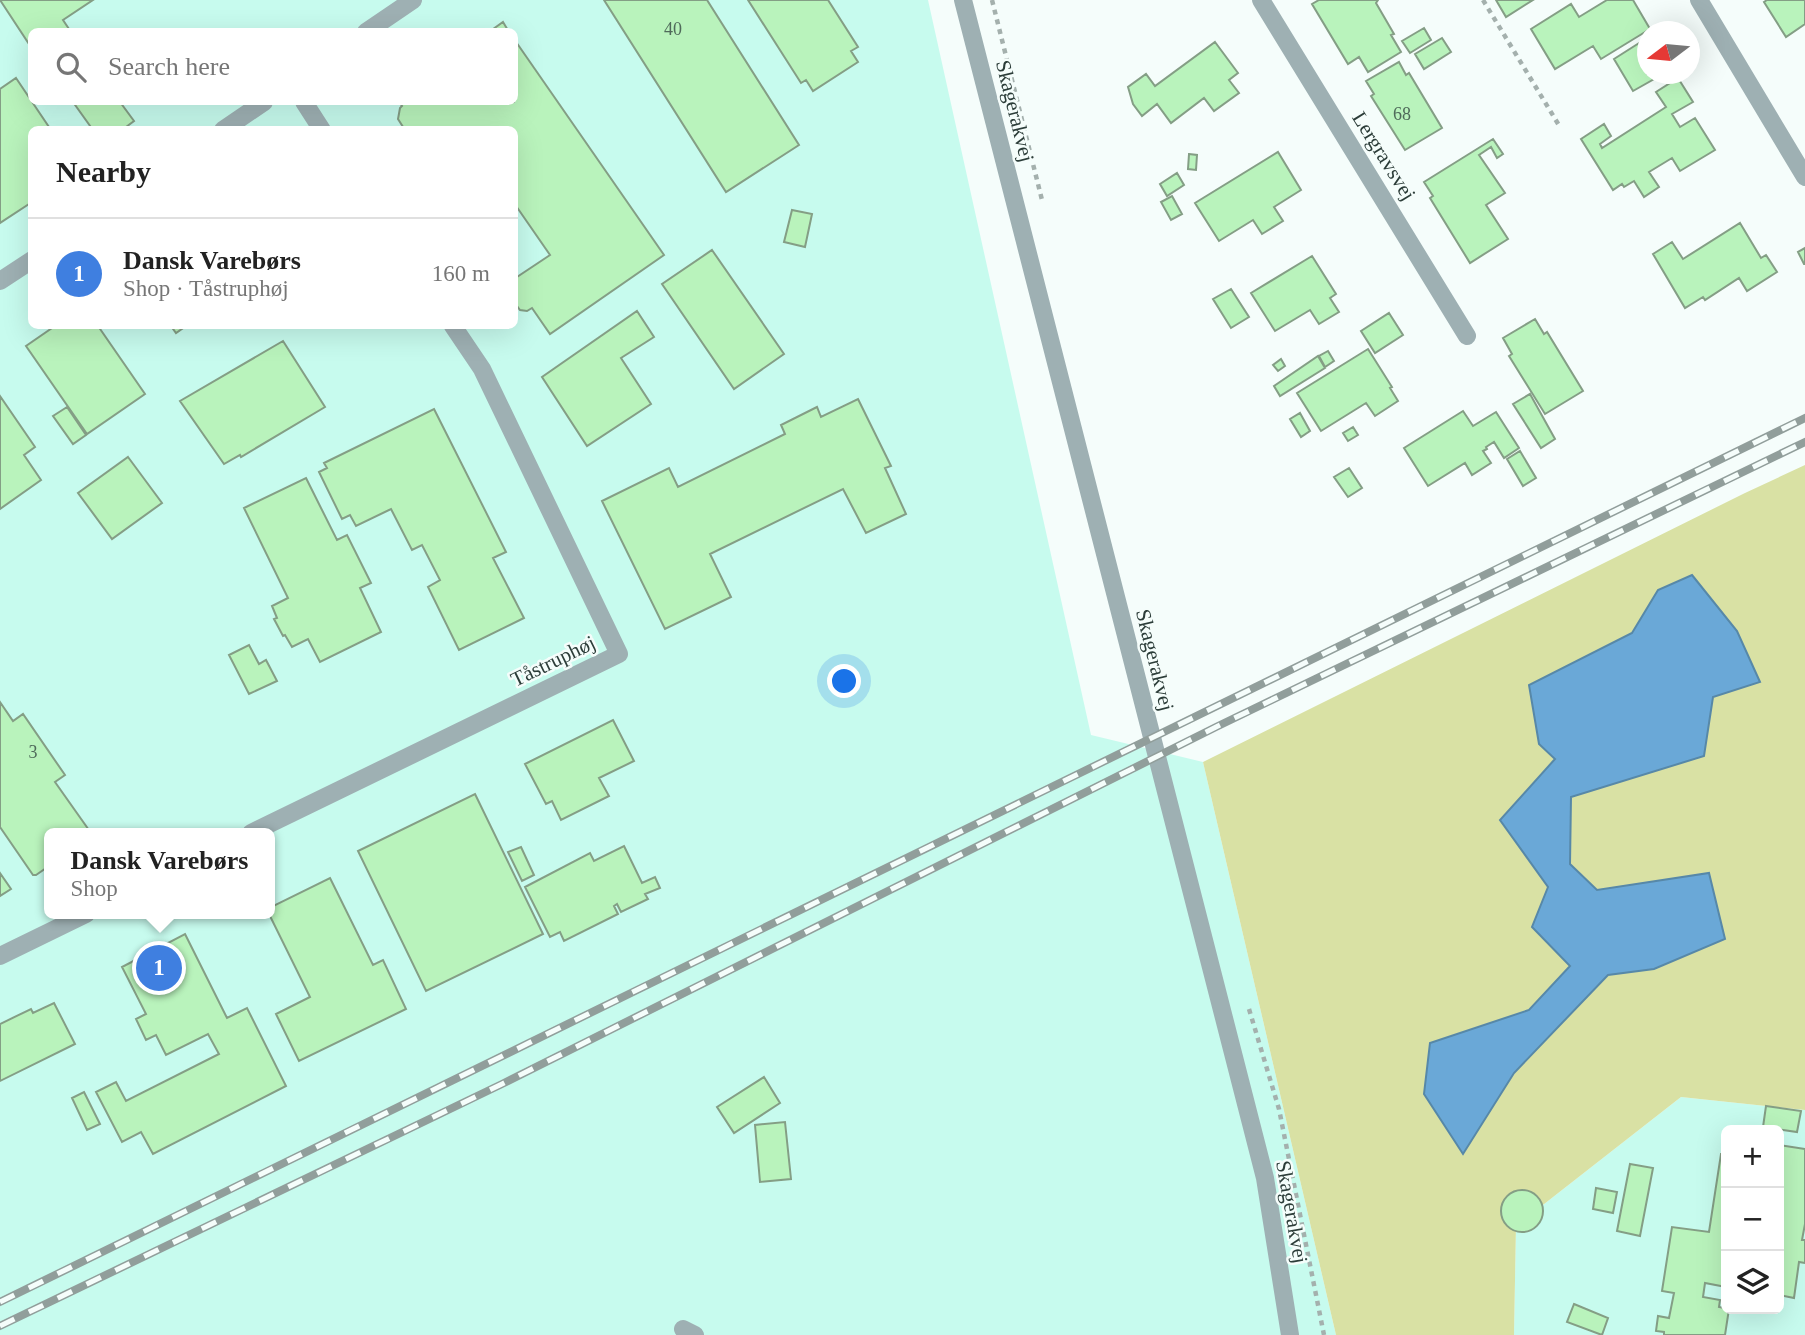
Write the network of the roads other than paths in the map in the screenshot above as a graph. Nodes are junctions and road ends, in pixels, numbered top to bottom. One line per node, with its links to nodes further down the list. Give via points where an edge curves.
1 (413, 0): 5 (street)
2 (962, 0): 18 (street, Skagerakvej, via 1265,1178)
3 (1261, 0): 14 (street, Lergravsvej)
4 (1699, 0): 10 (street)
5 (372, 28)
6 (260, 105): 8 (street)
7 (306, 105): 9 (street)
8 (229, 126)
9 (320, 126)
10 (1805, 177)
11 (28, 263): 12 (street)
12 (0, 281)
13 (455, 329): 15 (street, Tåstruphøj, via 482,369 619,654)
14 (1467, 336)
15 (261, 828)
16 (76, 919): 17 (street)
17 (0, 956)
18 (1290, 1335)

